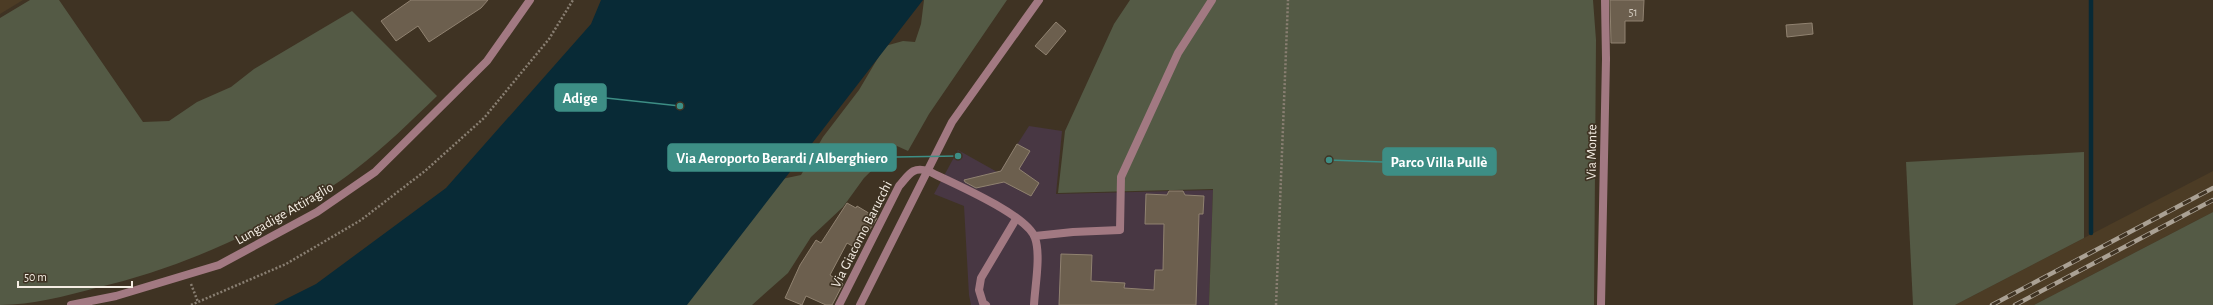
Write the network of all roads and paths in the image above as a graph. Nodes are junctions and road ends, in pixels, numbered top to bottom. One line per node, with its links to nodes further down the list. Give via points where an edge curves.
1 (530, 0): 10 (street, Lungadige Attiraglio, via 487,61 374,172 317,212 281,233 219,265)
2 (573, 0): 11 (path, via 549,40 484,118 425,172 361,220 286,264)
3 (1039, 0): 7 (street, via 952,122)
4 (1212, 0): 9 (street, via 1178,52 1120,177 1120,230)
5 (1288, 0): 18 (path)
6 (1605, 0): 19 (street, Via Monte)
7 (928, 171): 8 (street, via 971,191); 14 (street, Via Giacomo Barucchi, via 919,168 912,171 899,186); 15 (street)
8 (1016, 219): 9 (street, via 1029,226); 16 (street, via 981,278 978,290)
9 (1035, 236): 17 (street, via 1037,245)
10 (188, 275): 11 (path); 12 (street, Lungadige Attiraglio, via 116,296)
11 (198, 302): 13 (path)
12 (71, 305)
13 (191, 305)
14 (839, 305)
15 (860, 305)
16 (986, 305)
17 (1034, 305)
18 (1276, 305)
19 (1600, 305)

